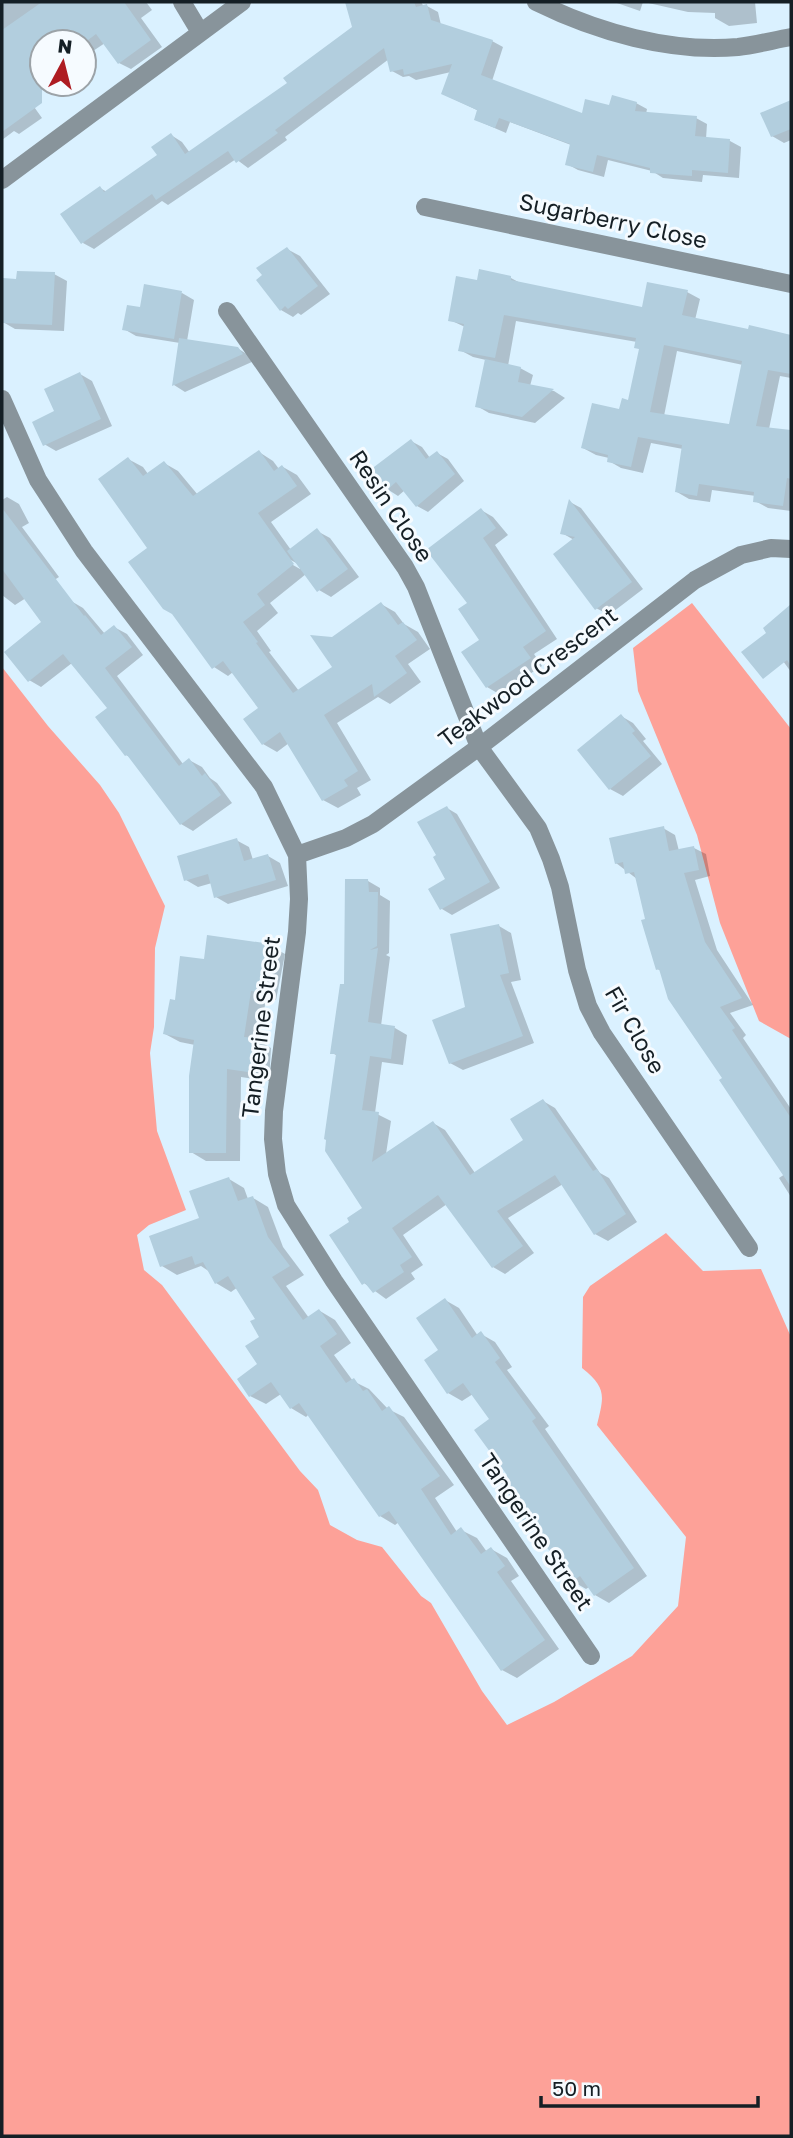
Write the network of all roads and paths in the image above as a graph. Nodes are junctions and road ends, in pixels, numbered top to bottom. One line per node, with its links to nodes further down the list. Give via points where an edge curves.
1 (182, 2): 4 (street)
2 (242, 2): 4 (street)
3 (536, 2): 5 (street, via 615,32 681,46 738,47)
4 (201, 32): 6 (street)
5 (791, 37)
6 (2, 180)
7 (425, 207): 8 (street, Sugarberry Close)
8 (791, 284)
9 (226, 312): 12 (street, Resin Close, via 405,567)
10 (2, 399): 13 (street, Tangerine Street, via 38,481 84,551 264,788)
11 (791, 549): 12 (street, Teakwood Crescent, via 741,555 695,580)
12 (479, 747): 13 (street, Teakwood Crescent, via 373,824); 14 (street, Fir Close, via 538,828 560,887 588,1006 602,1033)
13 (297, 855): 15 (street, Tangerine Street, via 297,932 273,1139 286,1205)
14 (749, 1248)
15 (591, 1656)

